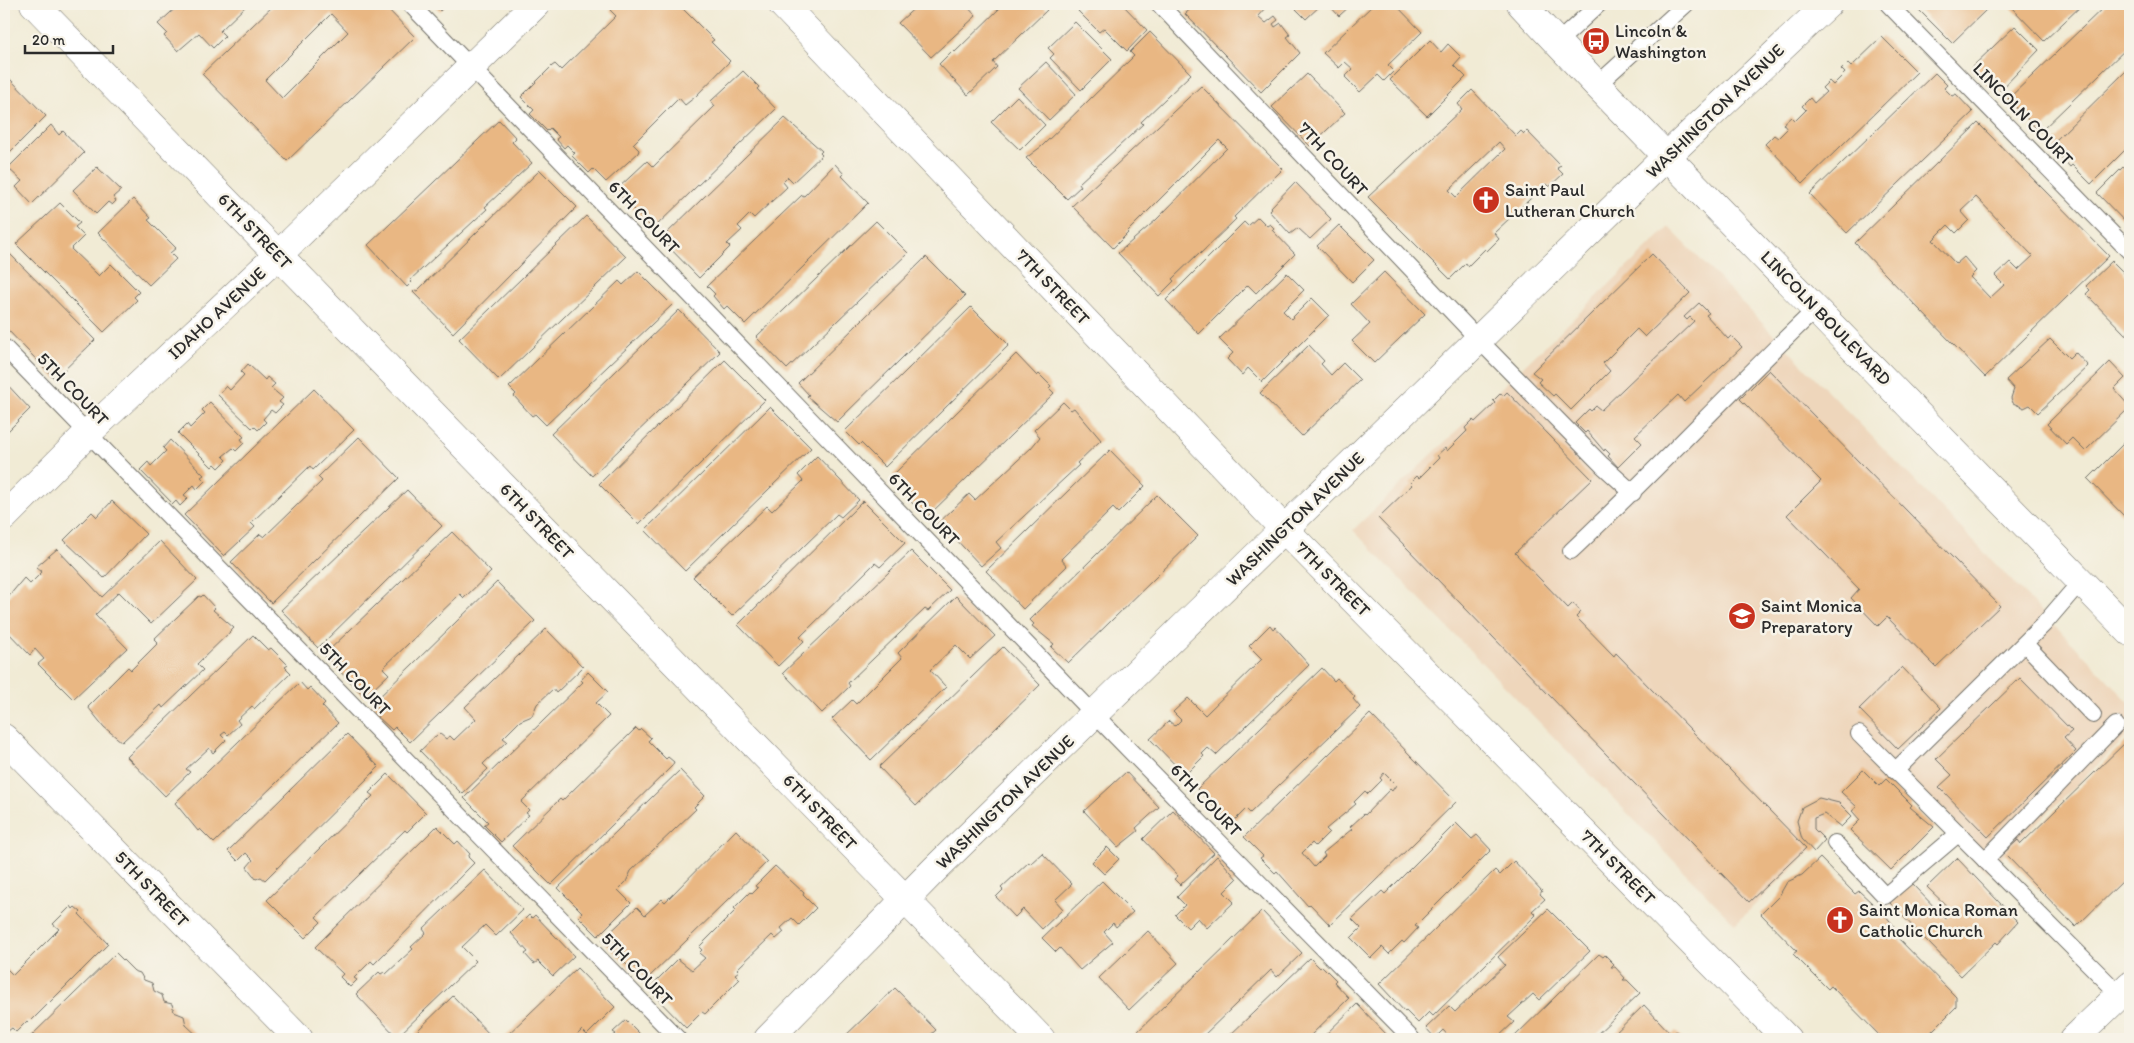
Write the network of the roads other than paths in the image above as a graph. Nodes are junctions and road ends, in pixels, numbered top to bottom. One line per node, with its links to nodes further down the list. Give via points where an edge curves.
1 (34, 4): 16 (street, 6TH STREET)
2 (410, 4): 12 (lane, 6TH COURT)
3 (536, 4): 12 (street, IDAHO AVENUE)
4 (782, 4): 23 (street, 7TH STREET)
5 (1159, 4): 18 (lane, 7TH COURT)
6 (1521, 4): 11 (street, LINCOLN BOULEVARD)
7 (1599, 4): 11 (lane)
8 (1686, 4): 13 (lane)
9 (1828, 4): 14 (street, WASHINGTON AVENUE)
10 (1888, 4): 15 (lane, LINCOLN COURT)
11 (1558, 42): 13 (street, LINCOLN BOULEVARD)
12 (472, 67): 16 (street, IDAHO AVENUE); 28 (lane, 6TH COURT)
13 (1597, 85): 14 (street, LINCOLN BOULEVARD)
14 (1667, 156): 17 (street, LINCOLN BOULEVARD); 18 (street, WASHINGTON AVENUE)
15 (2130, 252)
16 (278, 255): 20 (street, IDAHO AVENUE); 37 (street, 6TH STREET)
17 (1816, 308): 21 (lane); 25 (street, LINCOLN BOULEVARD)
18 (1479, 340): 21 (lane, 7TH COURT); 23 (street, WASHINGTON AVENUE)
19 (4, 346): 20 (lane, 5TH COURT)
20 (88, 433): 22 (street, IDAHO AVENUE); 40 (lane, 5TH COURT)
21 (1633, 493): 24 (lane)
22 (4, 517)
23 (1284, 529): 28 (street, WASHINGTON AVENUE); 44 (street, 7TH STREET)
24 (1572, 551)
25 (2081, 581): 26 (street, LINCOLN BOULEVARD); 27 (lane)
26 (2130, 632)
27 (2025, 644): 29 (lane); 33 (lane)
28 (1095, 715): 37 (street, WASHINGTON AVENUE); 43 (lane, 6TH COURT)
29 (2093, 715)
30 (2116, 726): 36 (lane)
31 (1860, 734): 33 (lane)
32 (4, 738): 39 (street, 5TH STREET)
33 (1895, 771): 34 (lane)
34 (1958, 834): 35 (lane, via 1885,896); 36 (lane)
35 (1834, 843)
36 (1984, 860): 38 (lane)
37 (905, 899): 41 (street, WASHINGTON AVENUE); 42 (street, 6TH STREET)
38 (2125, 990): 45 (street)
39 (299, 1039)
40 (678, 1039)
41 (768, 1039)
42 (1041, 1039)
43 (1412, 1039)
44 (1787, 1039)
45 (2074, 1039)

